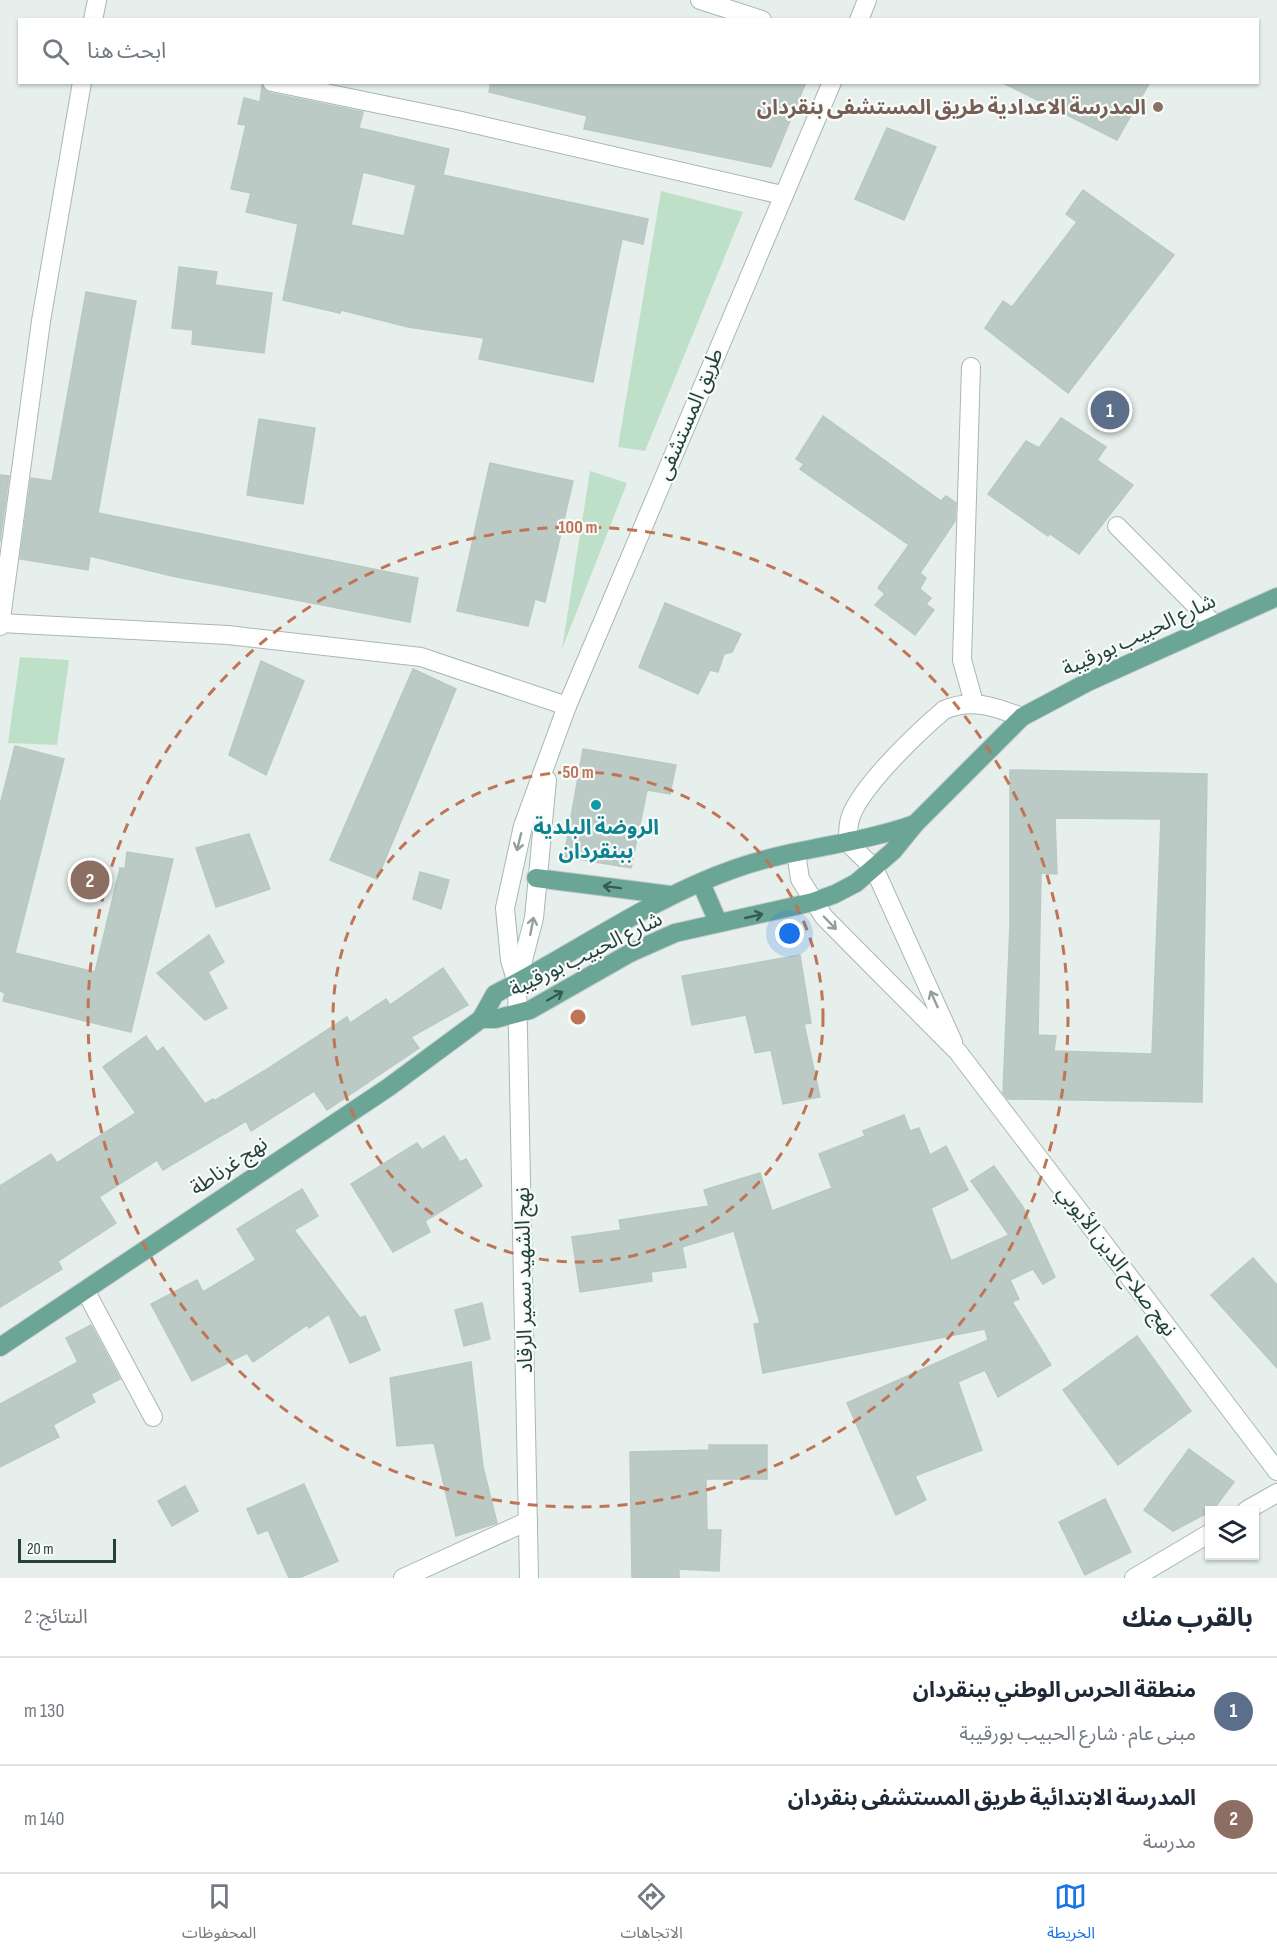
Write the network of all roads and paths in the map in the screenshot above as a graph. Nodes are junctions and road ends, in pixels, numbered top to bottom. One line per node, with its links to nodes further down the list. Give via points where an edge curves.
1 (97, 0): 4 (street)
2 (700, 0): 5 (street)
3 (867, 0): 6 (street)
4 (93, 18)
5 (756, 18)
6 (860, 18)
7 (82, 84): 14 (street, via 41,321)
8 (283, 84): 10 (street)
9 (831, 84): 10 (street, طريق المستشفى)
10 (782, 195): 17 (street, طريق المستشفى)
11 (971, 367): 16 (street, via 962,660)
12 (1117, 526): 15 (street)
13 (1275, 601): 15 (main road, شارع الحبيب بورقيبة)
14 (0, 624): 17 (street, via 228,635 421,657)
15 (1215, 625): 18 (main road, شارع الحبيب بورقيبة, via 1088,682)
16 (974, 703): 18 (street); 21 (street, via 945,710 869,787 852,813)
17 (567, 706): 19 (street, طريق المستشفى)
18 (1022, 717): 20 (main road, شارع الحبيب بورقيبة)
19 (551, 747): 24 (street, طريق المستشفى); 29 (street, طريق المستشفى, one-way to 29, via 523,826 505,908 510,960)
20 (915, 824): 21 (main road, شارع الحبيب بورقيبة); 23 (main road, شارع الحبيب بورقيبة)
21 (848, 843): 22 (main road, شارع الحبيب بورقيبة); 23 (street)
22 (796, 853): 25 (main road, شارع الحبيب بورقيبة, via 732,869); 27 (street, via 800,879)
23 (874, 868): 27 (main road, شارع الحبيب بورقيبة, via 835,894); 32 (street, one-way to 23)
24 (536, 878): 26 (main road, one-way to 24); 29 (street, طريق المستشفى, one-way to 24, via 534,918)
25 (701, 884): 26 (main road, شارع الحبيب بورقيبة); 28 (main road)
26 (670, 895): 29 (main road, شارع الحبيب بورقيبة)
27 (813, 902): 28 (main road, شارع الحبيب بورقيبة, one-way to 27); 32 (street, one-way to 32)
28 (718, 922): 30 (main road, شارع الحبيب بورقيبة, one-way to 28, via 630,953 675,933)
29 (518, 982): 30 (street, نهج الشهيد سمير الرقاد); 31 (main road, شارع الحبيب بورقيبة, via 495,994)
30 (519, 1014): 31 (main road, شارع الحبيب بورقيبة); 39 (street, نهج الشهيد سمير الرقاد)
31 (481, 1019): 33 (main road, نهج غرناطة, via 389,1087)
32 (958, 1052): 36 (street, نهج صلاح الدين الأيوبي)
33 (85, 1290): 34 (main road, نهج غرناطة); 35 (street)
34 (0, 1347)
35 (153, 1417)
36 (1277, 1471)
37 (1277, 1493): 38 (street)
38 (1254, 1506)
39 (528, 1521): 41 (street); 42 (street, نهج الشهيد سمير الرقاد)
40 (1205, 1535): 43 (street)
41 (403, 1578)
42 (529, 1578)
43 (1134, 1578)

